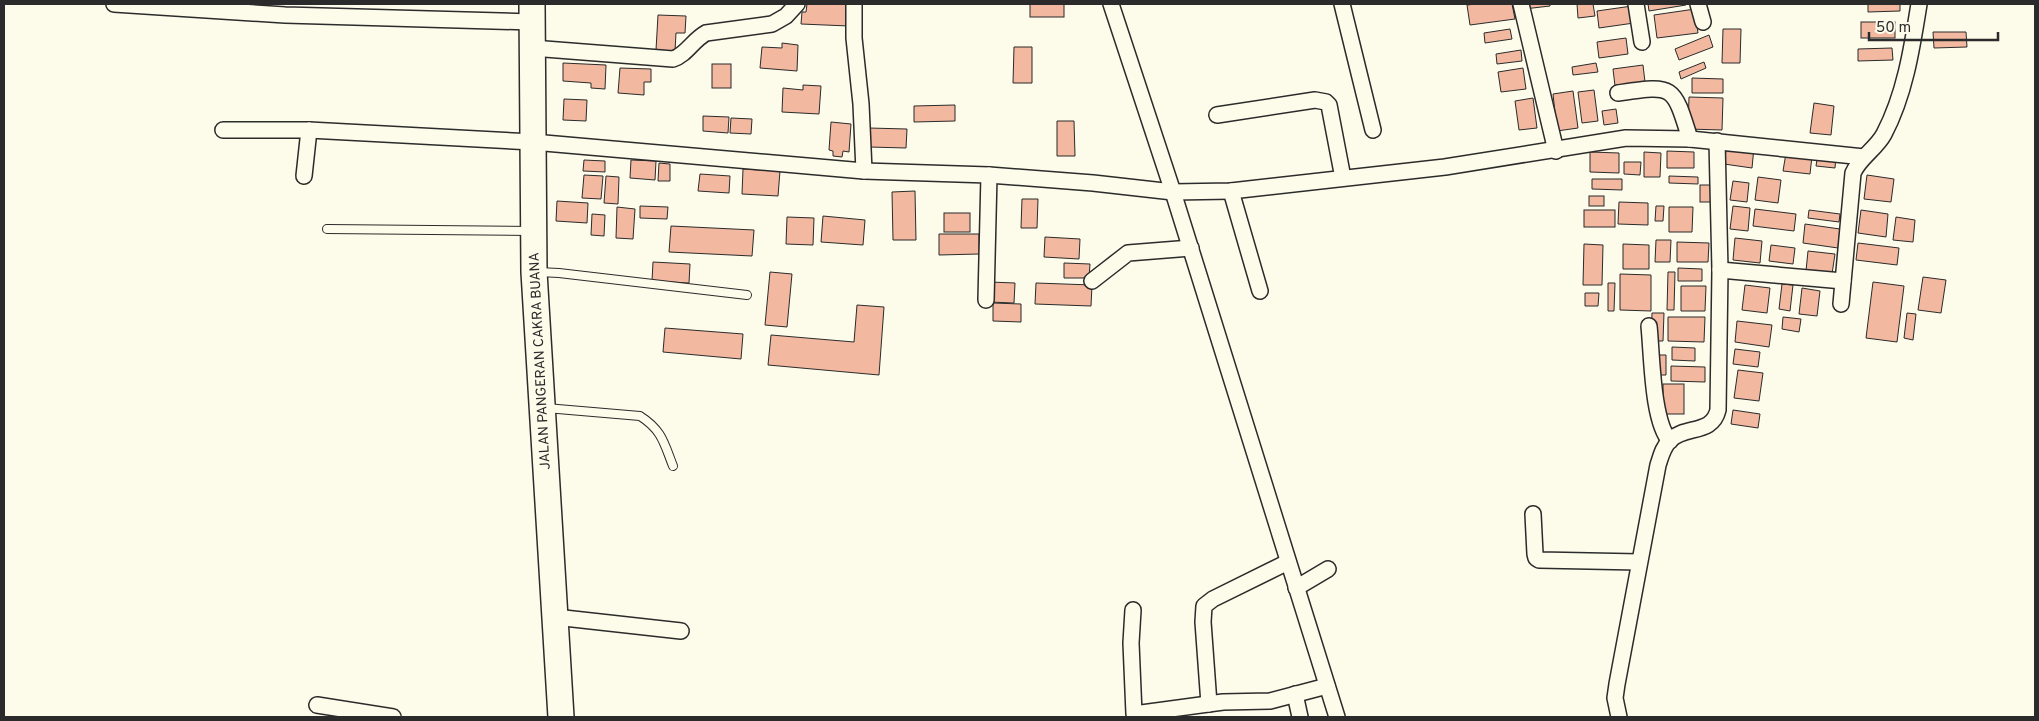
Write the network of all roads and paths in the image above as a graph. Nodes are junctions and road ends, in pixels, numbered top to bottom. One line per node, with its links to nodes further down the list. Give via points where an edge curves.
1 (114, 4): 10 (street)
2 (797, 4): 14 (street, via 772,24 706,33 673,59)
3 (854, 4): 25 (street)
4 (1111, 4): 30 (street)
5 (1342, 4): 19 (street)
6 (1521, 4): 23 (street)
7 (1636, 4): 13 (street)
8 (1698, 4): 12 (street)
9 (1919, 4): 24 (street, via 1908,68 1893,113 1879,142)
10 (217, 7): 11 (street, via 285,15)
11 (532, 13): 14 (main road, JALAN PANGERAN CAKRA BUANA)
12 (1702, 22)
13 (1642, 42)
14 (532, 48): 22 (main road, JALAN PANGERAN CAKRA BUANA)
15 (1618, 93): 20 (street, via 1651,88 1671,93 1679,103)
16 (1217, 115): 28 (street, via 1315,100 1326,102)
17 (222, 130): 18 (street)
18 (309, 130): 22 (street); 27 (street)
19 (1373, 130)
20 (1690, 138): 21 (street); 23 (street, via 1626,138)
21 (1717, 141): 24 (street); 34 (street)
22 (533, 142): 25 (street); 32 (main road, JALAN PANGERAN CAKRA BUANA)
23 (1556, 151): 28 (street)
24 (1864, 157): 36 (street, via 1856,165 1852,180)
25 (864, 171): 26 (street)
26 (989, 175): 30 (street); 40 (street)
27 (304, 176)
28 (1343, 178): 29 (street)
29 (1231, 191): 30 (street); 38 (street)
30 (1173, 192): 33 (street)
31 (327, 229): 32 (lane)
32 (532, 231): 35 (main road, JALAN PANGERAN CAKRA BUANA)
33 (1191, 248): 37 (street, via 1128,253); 47 (street)
34 (1720, 270): 36 (street); 44 (street, via 1716,417 1708,425 1682,433)
35 (534, 272): 39 (lane); 43 (main road, JALAN PANGERAN CAKRA BUANA)
36 (1843, 281): 41 (street)
37 (1092, 282)
38 (1260, 291)
39 (746, 295)
40 (986, 300)
41 (1841, 304)
42 (1649, 326): 44 (street, via 1658,415 1663,434)
43 (541, 408): 45 (lane, via 640,416 659,432); 52 (main road, JALAN PANGERAN CAKRA BUANA)
44 (1670, 441): 48 (street, via 1658,465)
45 (674, 466)
46 (1533, 514): 48 (street, via 1535,554 1539,560)
47 (1288, 562): 50 (street); 56 (street, via 1204,606)
48 (1639, 562): 64 (street, via 1615,698)
49 (1328, 569): 50 (street)
50 (1296, 588): 54 (street)
51 (1133, 610): 59 (street)
52 (555, 617): 53 (street); 61 (main road, JALAN PANGERAN CAKRA BUANA)
53 (681, 631)
54 (1327, 686): 55 (street); 63 (street)
55 (1295, 694): 56 (street, via 1270,701); 62 (street)
56 (1209, 704): 59 (street)
57 (318, 705): 58 (street)
58 (359, 714): 60 (street)
59 (1134, 716)
60 (393, 717)
61 (561, 717)
62 (1300, 717)
63 (1337, 717)
64 (1619, 717)

